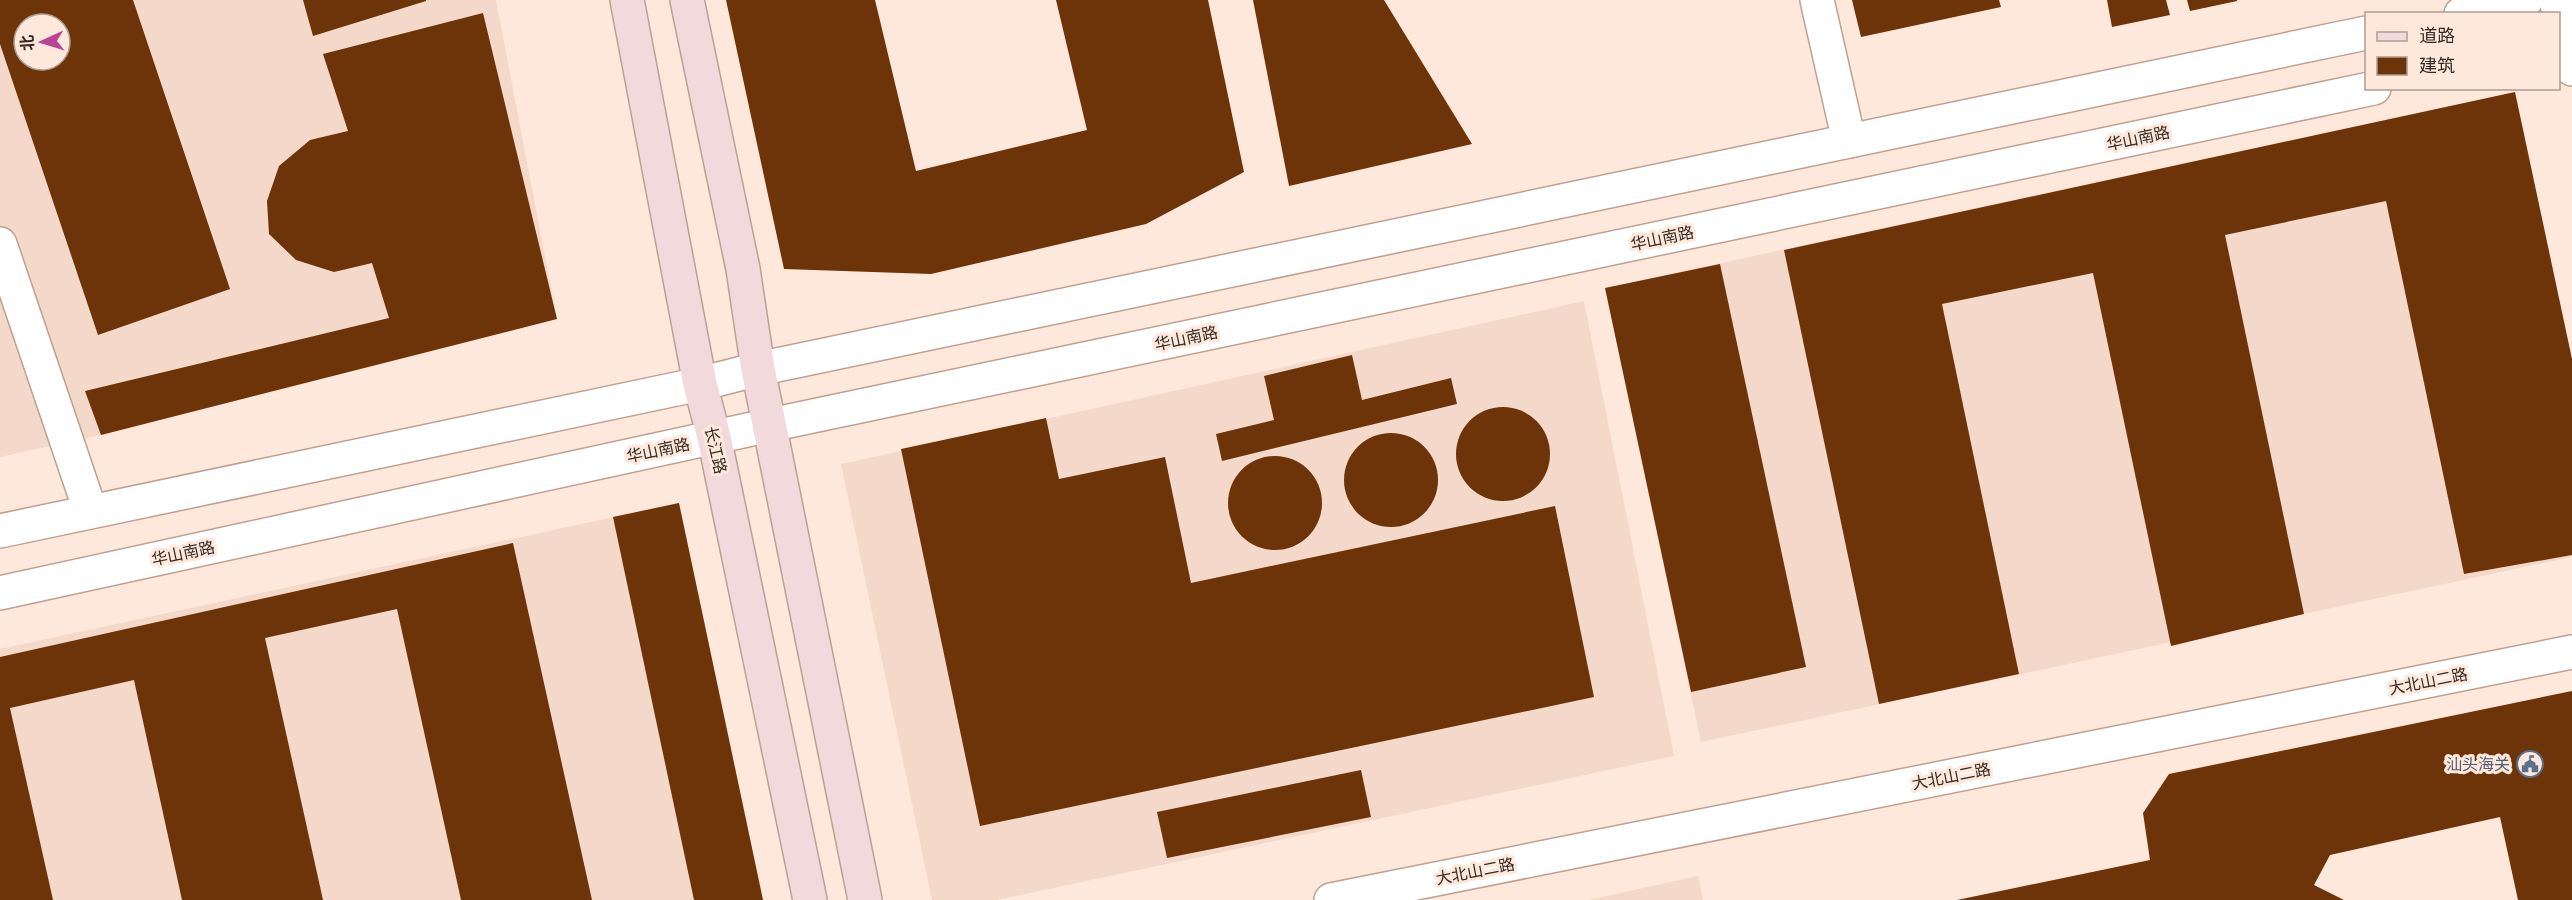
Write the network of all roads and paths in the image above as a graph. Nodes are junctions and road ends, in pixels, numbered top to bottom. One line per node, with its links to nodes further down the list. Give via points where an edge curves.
1 (627, 0): 13 (main road, 长江路)
2 (687, 0): 12 (main road, via 743,269)
3 (1818, 0): 10 (street)
4 (2526, 0): 5 (street)
5 (2470, 12)
6 (2560, 18): 8 (street)
7 (2365, 33): 10 (street)
8 (2568, 53)
9 (2365, 90): 14 (street, 华山南路)
10 (1849, 141): 12 (street)
11 (0, 244): 16 (street)
12 (758, 369): 13 (street); 14 (main road)
13 (700, 384): 15 (main road, 长江路); 16 (street)
14 (770, 425): 15 (street, 华山南路); 21 (main road)
15 (714, 437): 18 (street, 华山南路); 20 (main road, 长江路)
16 (90, 510): 17 (street)
17 (0, 531)
18 (0, 593)
19 (2572, 652): 22 (street, 大北山二路)
20 (810, 900)
21 (865, 900)
22 (1330, 900)

